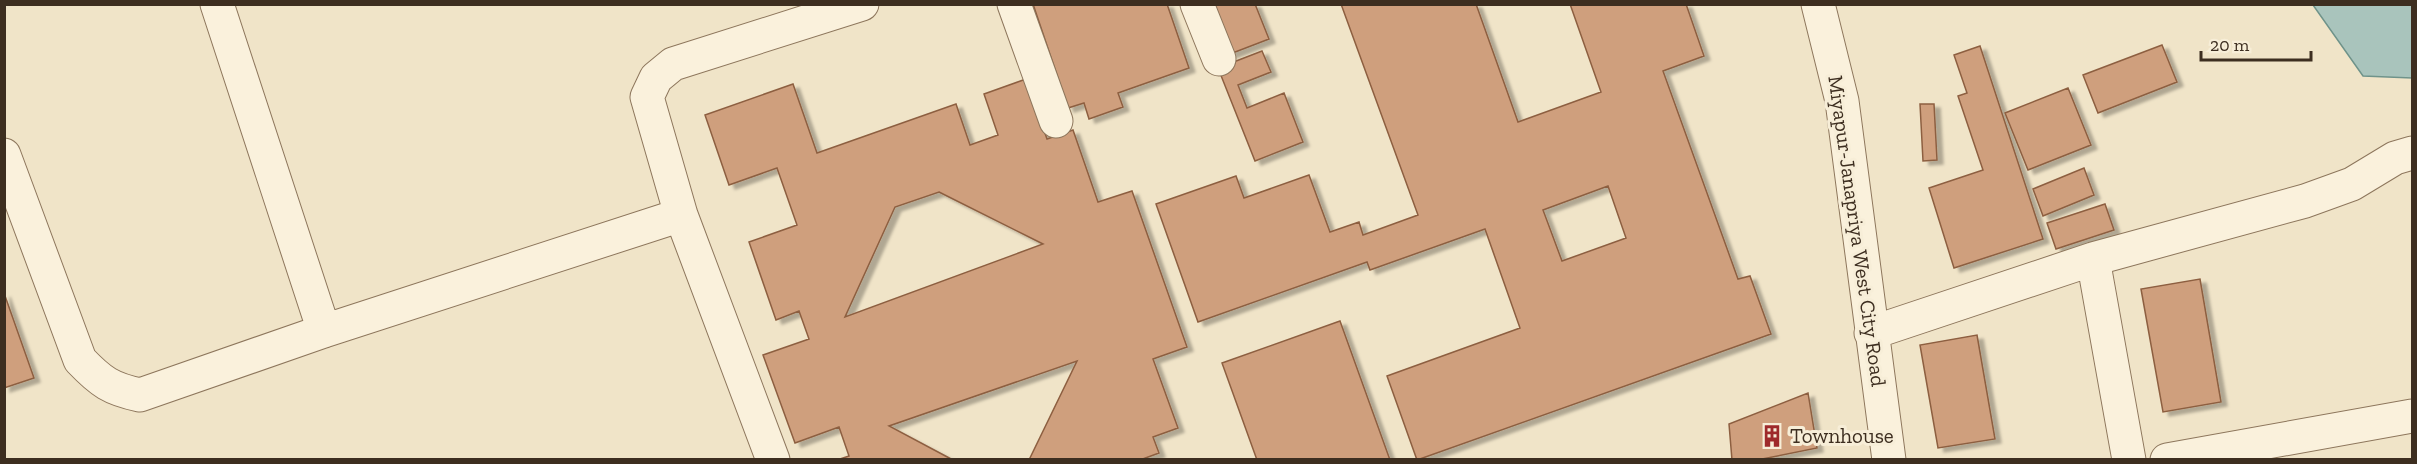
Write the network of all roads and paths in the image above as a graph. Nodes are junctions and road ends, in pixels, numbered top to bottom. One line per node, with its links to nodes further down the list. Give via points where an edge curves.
1 (217, 4): 12 (street)
2 (861, 4): 10 (street, via 673,64 656,78 647,97)
3 (1014, 4): 7 (street)
4 (1197, 4): 6 (street)
5 (1818, 4): 13 (street, Miyapur-Janapriya West City Road, via 1842,101)
6 (1219, 59)
7 (1056, 121)
8 (2412, 153): 11 (street, via 2352,184 2305,201)
9 (4, 155): 12 (street, via 80,360 114,390 140,395)
10 (681, 214): 12 (street); 15 (street)
11 (2093, 259): 13 (street); 17 (street)
12 (324, 331)
13 (1871, 333): 16 (street, Miyapur-Janapriya West City Road)
14 (2412, 416): 18 (street)
15 (773, 459)
16 (1889, 459)
17 (2128, 459)
18 (2167, 459)

